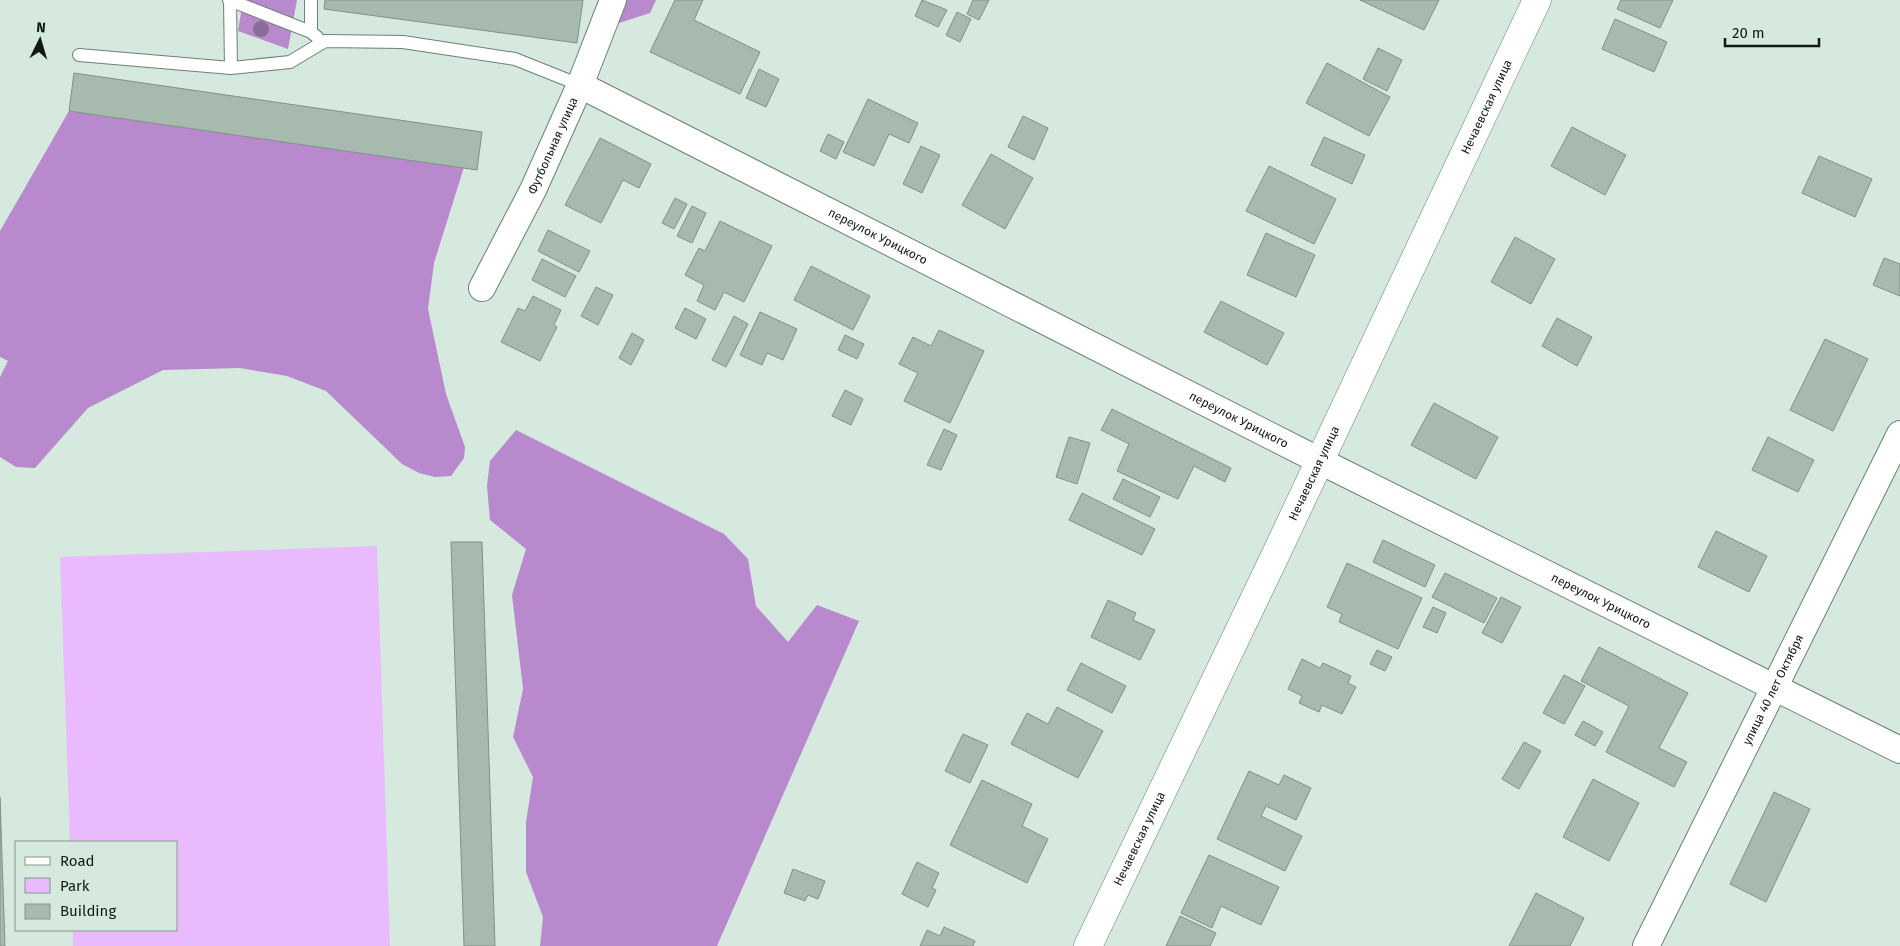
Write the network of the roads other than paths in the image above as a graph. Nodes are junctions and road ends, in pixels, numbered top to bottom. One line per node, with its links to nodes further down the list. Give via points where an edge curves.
1 (230, 0): 5 (lane); 8 (lane)
2 (311, 0): 5 (lane)
3 (613, 0): 9 (street, Футбольная улица)
4 (1537, 0): 12 (street, Нечаевская улица)
5 (311, 32): 6 (lane)
6 (325, 41): 8 (lane, via 290,62); 9 (lane, via 403,42 515,59)
7 (79, 56): 8 (lane)
8 (231, 68)
9 (580, 85): 10 (street, Футбольная улица, via 533,190); 12 (street, переулок Урицкого)
10 (482, 288)
11 (1900, 434): 13 (street, улица 40 лет Октября)
12 (1320, 461): 13 (street, переулок Урицкого); 15 (street, Нечаевская улица)
13 (1775, 687): 14 (street, переулок Урицкого); 16 (street, улица 40 лет Октября)
14 (1900, 750)
15 (1088, 946)
16 (1646, 946)

